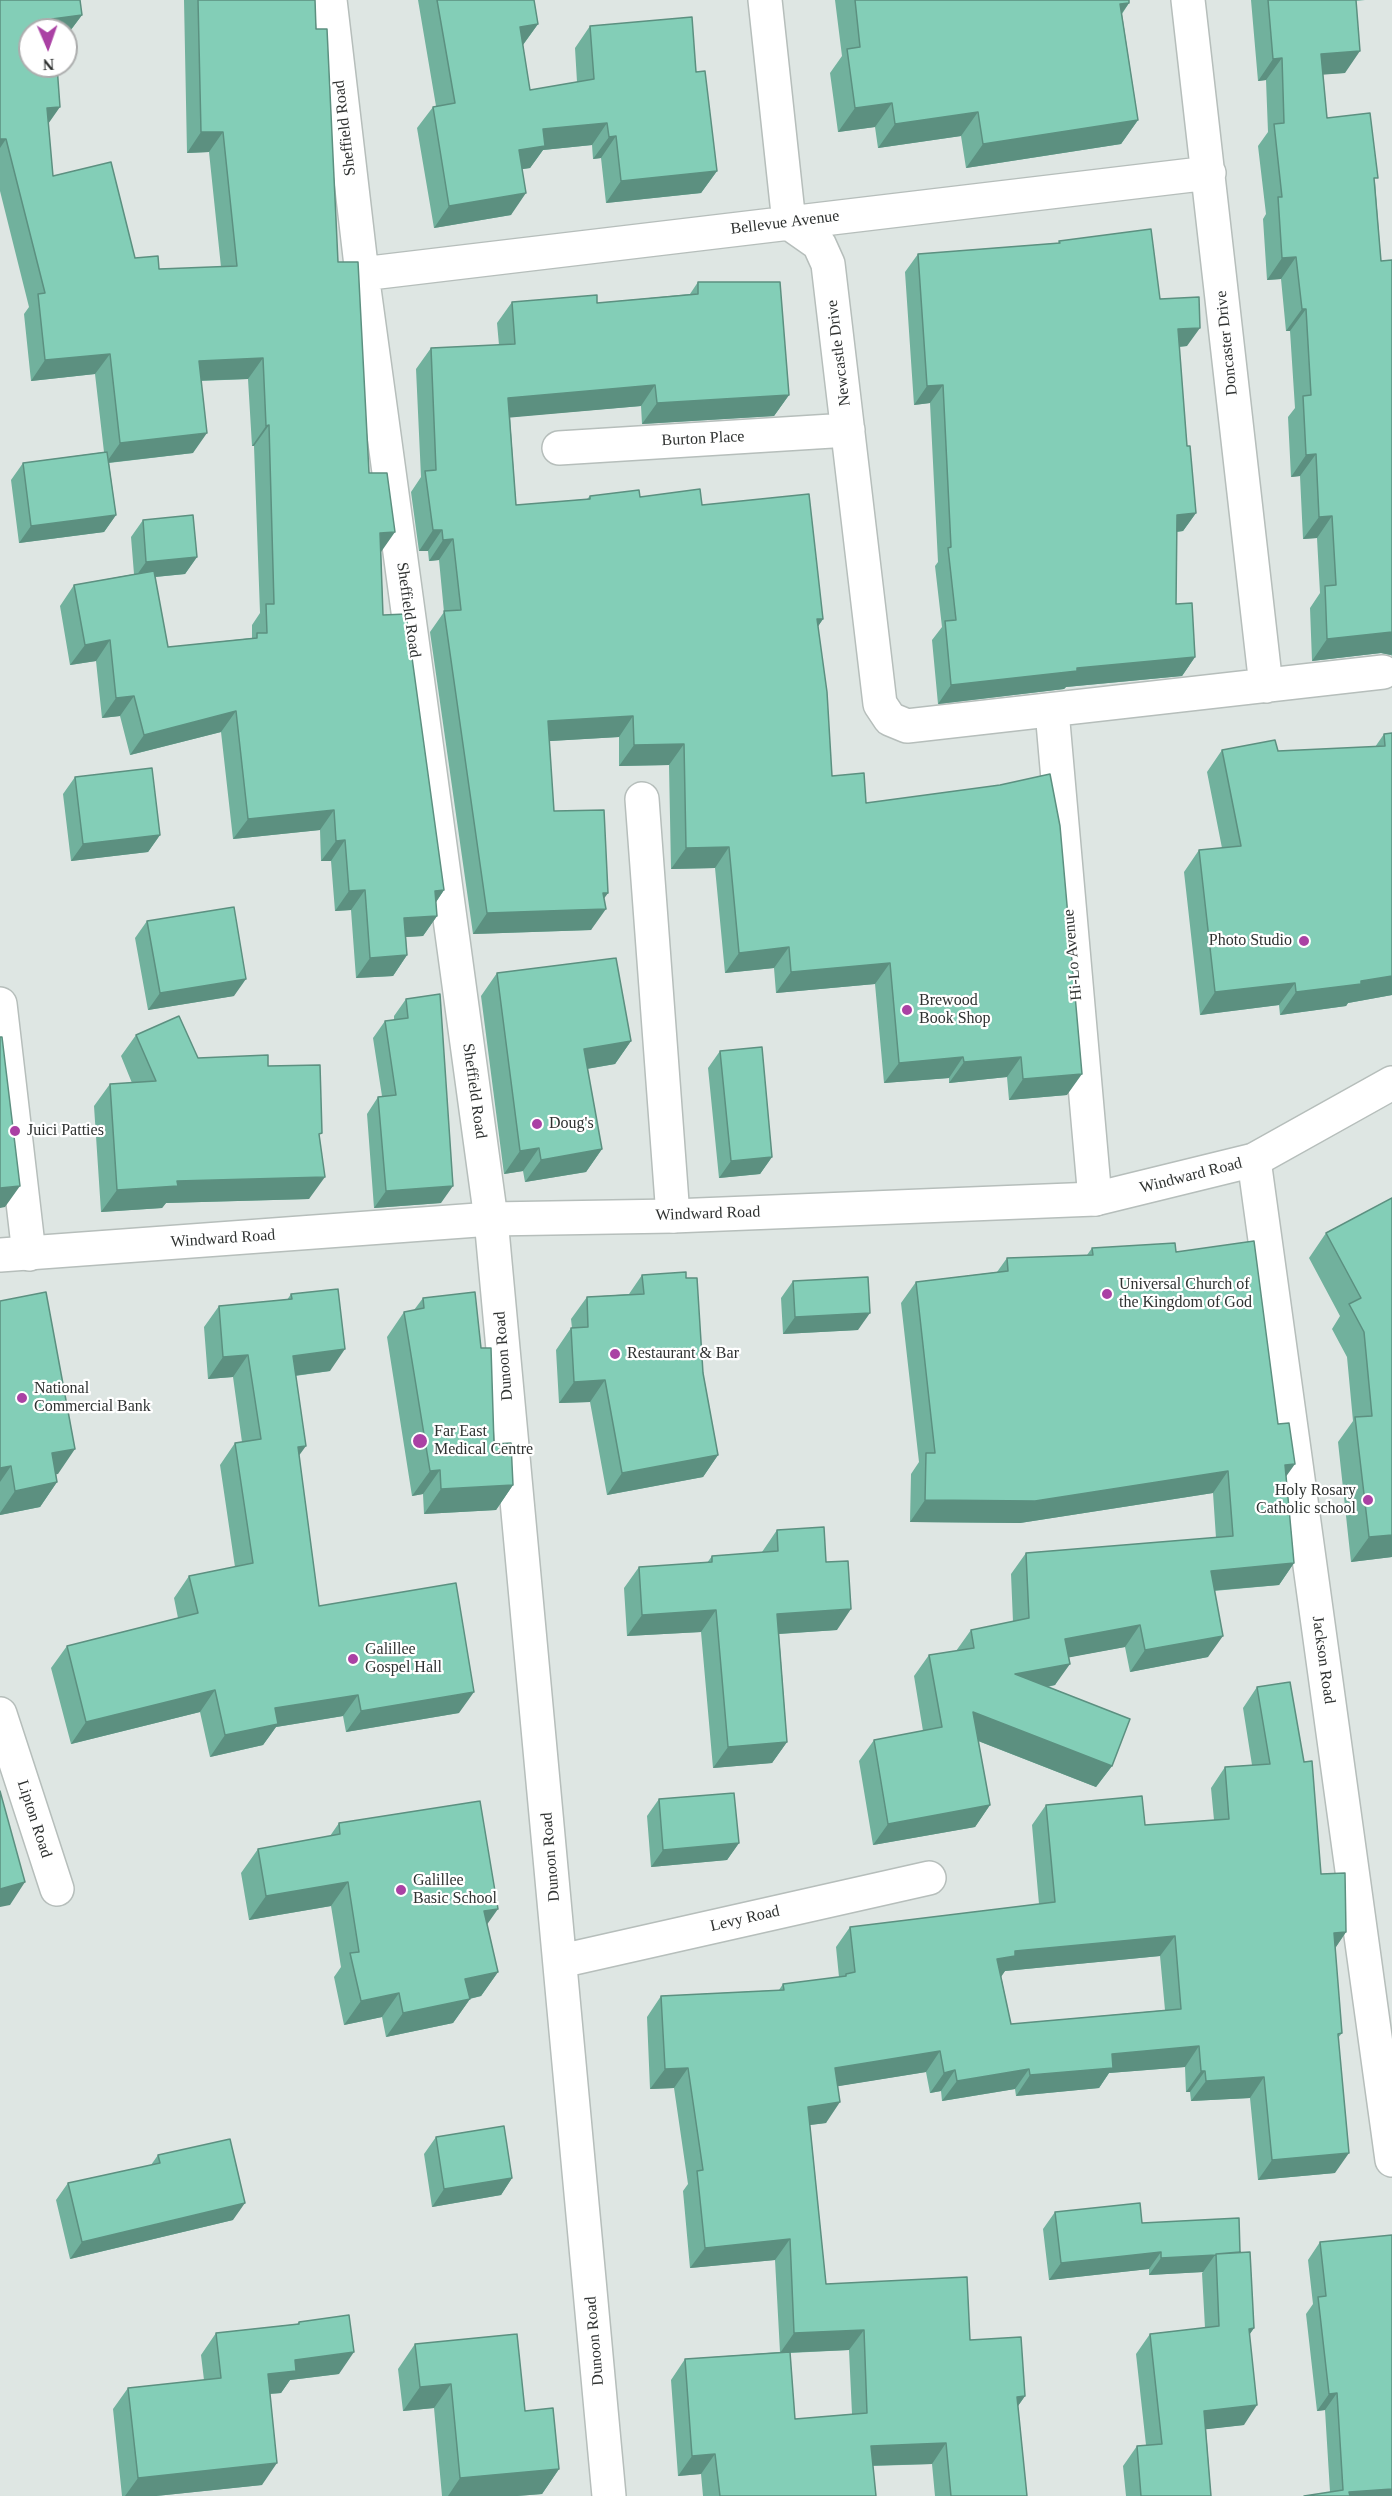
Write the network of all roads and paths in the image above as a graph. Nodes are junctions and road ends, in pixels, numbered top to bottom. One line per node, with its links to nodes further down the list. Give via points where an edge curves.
1 (330, 0): 6 (street, Sheffield Road)
2 (765, 0): 5 (street)
3 (1188, 0): 4 (street, Doncaster Drive)
4 (1209, 173): 5 (street, Bellevue Avenue); 10 (street, Doncaster Drive)
5 (789, 223): 6 (street, Bellevue Avenue); 7 (street, Newcastle Drive, via 819,244 828,264)
6 (362, 274): 18 (street, Sheffield Road)
7 (848, 430): 8 (street, Burton Place); 11 (street, Newcastle Drive, via 880,704 890,719 907,726)
8 (559, 448)
9 (1383, 672): 10 (street)
10 (1266, 686): 11 (street)
11 (1052, 711): 16 (street, Hi-Lo Avenue)
12 (642, 799): 17 (street)
13 (0, 1004): 19 (street)
14 (1392, 1083): 15 (street, Windward Road)
15 (1254, 1160): 16 (street, Windward Road); 24 (street, Jackson Road)
16 (1095, 1199): 17 (street, Windward Road)
17 (673, 1216): 18 (street, Windward Road)
18 (491, 1219): 19 (street, Windward Road); 23 (street, Dunoon Road)
19 (14, 1255)
20 (0, 1714): 22 (street, Lipton Road)
21 (929, 1878): 23 (street, Levy Road)
22 (57, 1889)
23 (561, 1961): 25 (street, Dunoon Road)
24 (1391, 2145)
25 (609, 2496)

